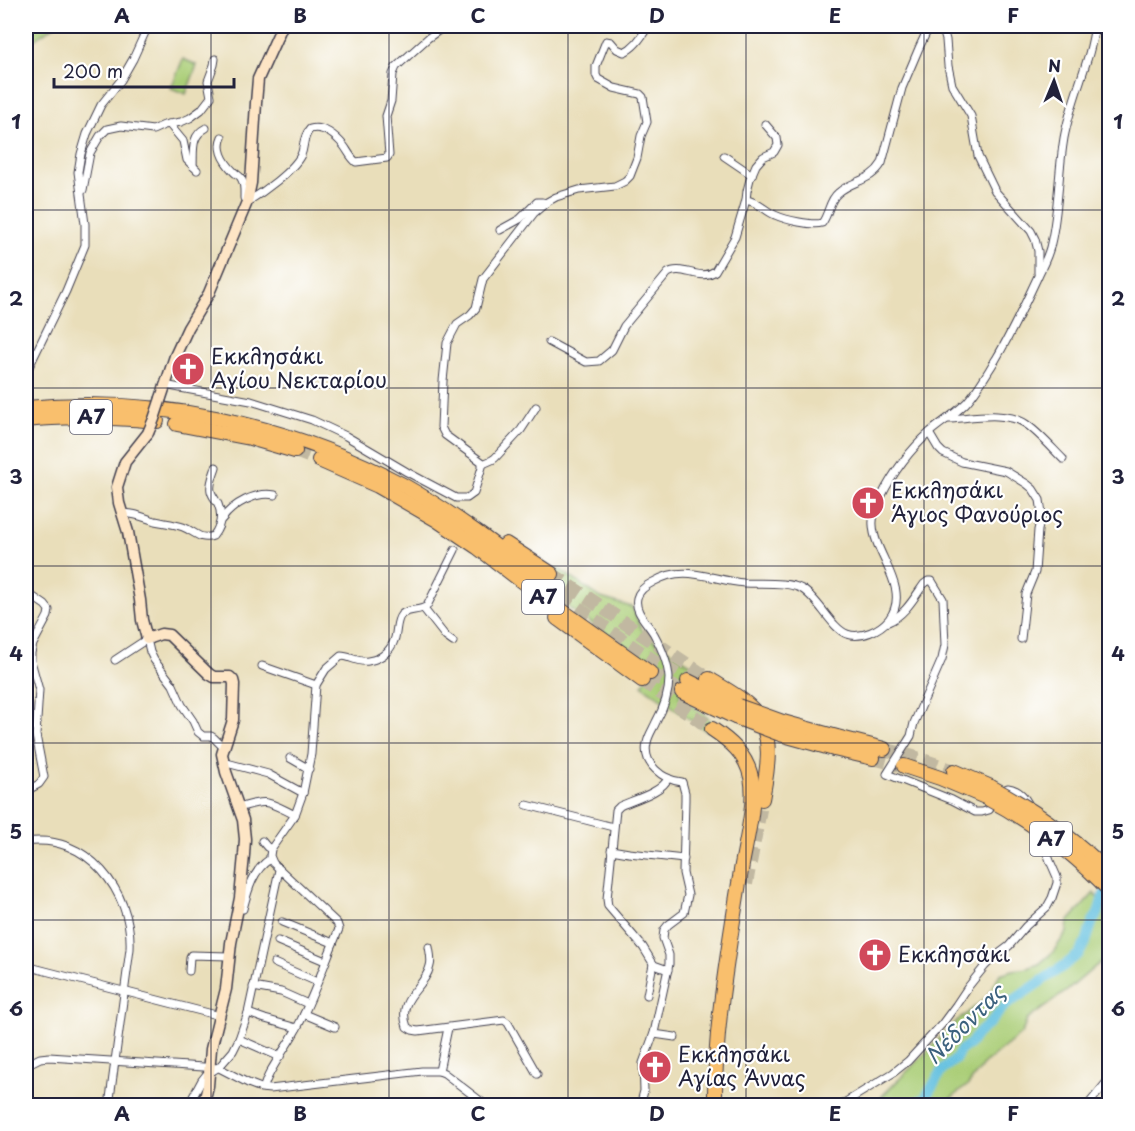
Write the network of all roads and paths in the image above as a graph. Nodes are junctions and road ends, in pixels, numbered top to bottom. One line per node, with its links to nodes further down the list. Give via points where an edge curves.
1 (147, 26): 13 (street, via 133,59 101,105 87,134 79,168)
2 (282, 26): 16 (street, via 258,79)
3 (445, 26): 16 (street, via 396,67 386,116 387,158 356,162 330,134 323,129 310,129 293,167)
4 (648, 26): 15 (street, via 628,51 620,52 606,41 596,71 598,79 607,85 643,97 647,122 630,176 621,184 579,190)
5 (1095, 26): 18 (street, via 1064,141 1051,245)
6 (215, 59): 8 (street, via 208,81 211,97 196,114)
7 (765, 124): 12 (street, via 778,145 756,165)
8 (173, 126): 9 (street, via 195,168 195,139); 13 (street, via 153,130 121,126 107,129 90,153)
9 (206, 129)
10 (222, 136): 16 (street, via 222,156 241,178)
11 (724, 156): 12 (street)
12 (752, 175): 14 (street)
13 (82, 195): 20 (street, via 84,248)
14 (746, 200): 18 (street, via 760,204 774,215 809,224 822,223 838,192 878,170 918,48 930,28 940,26 946,39 952,85 971,116 978,156 995,191 1035,239); 19 (street, via 735,237 715,271 668,273 624,326 612,350 599,361 586,362)
15 (546, 203): 17 (street, via 537,202 521,218); 32 (street, via 485,277 476,308 457,324 447,343 441,429)
16 (246, 206): 21 (street)
17 (500, 230)
18 (1038, 276): 24 (street, via 996,358 969,400)
19 (549, 342)
20 (26, 373)
21 (164, 385): 32 (street, via 251,402 321,424 456,498 474,493); 35 (street, bridge, via 148,433 121,470 117,487)
22 (536, 407): 32 (street, via 495,458)
23 (26, 408): 38 (highway, Α7, via 121,406 230,421 278,433 323,449 423,497)
24 (948, 419): 28 (street); 30 (street, via 1017,419)
25 (26, 420): 26 (highway, Α7, via 82,416)
26 (157, 421)
27 (177, 424): 29 (highway)
28 (929, 433): 41 (street, via 891,479 873,518 873,533 895,592 894,609); 43 (street, via 943,453 962,462 1006,471 1033,489 1040,500 1035,572 1026,594)
29 (295, 451)
30 (1063, 459)
31 (319, 460): 47 (highway, via 378,486 437,520 575,632)
32 (483, 464)
33 (216, 467): 36 (street, via 211,488)
34 (275, 495): 36 (street, via 264,494 245,501 231,508)
35 (122, 514): 36 (street, via 184,527 206,538 216,533); 42 (street)
36 (222, 519)
37 (455, 550): 40 (street)
38 (548, 579)
39 (26, 592): 60 (street, via 49,610 31,652 39,690 36,735 44,777)
40 (424, 609): 44 (street); 49 (street, via 409,611 399,618 393,644 386,653 369,661 341,656)
41 (886, 622): 59 (street, via 868,633 851,635 839,629 800,587 686,573 667,574 649,584 640,591 637,601 640,615 652,630 669,673 666,702 647,743 647,756 657,771); 119 (street, via 904,612 928,581 941,593 945,645 942,659 910,736 887,774 978,813 992,807 1003,790 1017,790 1030,806 1057,883 1047,907 985,966 908,1061)
42 (147, 639): 45 (street); 52 (street, via 154,660 173,685 198,732 214,738); 52 (street, via 169,635 213,676 233,679 233,720)
43 (1021, 639)
44 (453, 642)
45 (115, 660)
46 (262, 666): 49 (street)
47 (646, 677)
48 (709, 679): 63 (highway, via 742,701 761,721 768,754)
49 (316, 686): 57 (street)
50 (685, 686): 53 (highway, bridge, via 736,712 783,722 836,743)
51 (712, 729): 84 (highway, via 739,751 751,775 753,790)
52 (223, 747): 55 (street)
53 (879, 753)
54 (290, 758): 57 (street)
55 (223, 762): 62 (street, via 268,774); 65 (street)
56 (904, 766): 61 (highway, Α7)
57 (309, 769): 62 (street)
58 (954, 771): 61 (highway, Α7)
59 (668, 778): 67 (street, via 660,788 617,808); 72 (street, via 682,782 685,792)
60 (26, 791)
61 (988, 792): 75 (highway, Α7, bridge, via 1026,808 1054,826); 77 (highway, Α7, bridge, via 1077,860)
62 (303, 793): 66 (street)
63 (762, 799)
64 (527, 805): 67 (street)
65 (239, 808): 66 (street, via 265,802); 79 (street, via 244,855)
66 (295, 815): 70 (street)
67 (614, 827): 71 (street)
68 (262, 841): 70 (street)
69 (26, 842): 93 (street, via 53,841 76,850 93,861 114,887 125,908 129,928)
70 (271, 849): 73 (street)
71 (611, 850): 72 (street); 87 (street, via 607,905 645,948)
72 (684, 858): 89 (street, via 686,908 663,932)
73 (270, 859): 74 (street); 79 (street, via 251,883)
74 (279, 870): 81 (street, via 337,923 339,929); 92 (street)
75 (1110, 874)
76 (746, 884): 84 (highway)
77 (1110, 891)
78 (282, 922): 81 (street)
79 (234, 927): 83 (street)
80 (278, 941): 85 (street)
81 (333, 943): 85 (street)
82 (429, 947): 101 (street, via 430,968 408,1000 405,1024 416,1031)
83 (229, 956): 90 (street, via 191,955); 98 (street)
84 (728, 958): 118 (highway, via 716,1055)
85 (325, 961): 91 (street)
86 (274, 963): 91 (street)
87 (653, 964): 89 (street); 94 (street)
88 (26, 966): 93 (street)
89 (668, 970): 102 (street)
90 (189, 971)
91 (317, 982): 95 (street)
92 (253, 987): 95 (street, via 281,992); 96 (street)
93 (126, 991): 98 (street); 106 (street)
94 (647, 995)
95 (308, 1004): 97 (street)
96 (248, 1012): 100 (street); 104 (street)
97 (304, 1014): 99 (street); 100 (street)
98 (220, 1016): 108 (street, via 211,1049)
99 (335, 1027)
100 (297, 1028): 105 (street)
101 (448, 1028): 109 (street); 110 (street, via 504,1020)
102 (654, 1034): 103 (street); 117 (street, via 643,1063 645,1089)
103 (675, 1037)
104 (239, 1039): 105 (street); 108 (street)
105 (280, 1057): 112 (street)
106 (116, 1062): 107 (street, via 49,1057); 108 (street); 113 (street)
107 (26, 1065)
108 (212, 1069): 112 (street); 114 (street); 115 (street)
109 (439, 1071): 112 (street); 116 (street)
110 (537, 1074)
111 (1110, 1078): 120 (street)
112 (264, 1088)
113 (109, 1106)
114 (188, 1106)
115 (203, 1106)
116 (487, 1106)
117 (640, 1106)
118 (716, 1106)
119 (839, 1106)
120 (1087, 1106)

